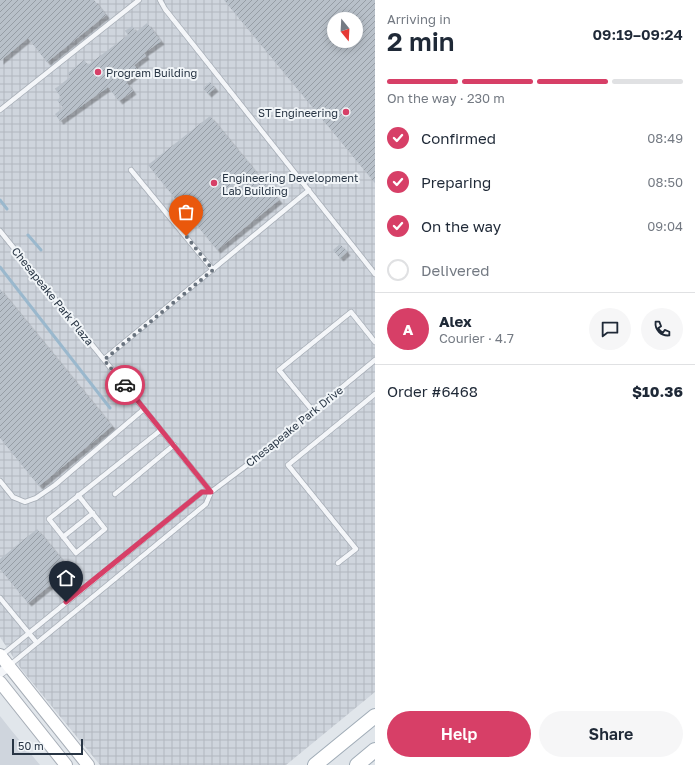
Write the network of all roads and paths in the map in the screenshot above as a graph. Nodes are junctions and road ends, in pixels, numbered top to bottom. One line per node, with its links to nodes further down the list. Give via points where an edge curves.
1 (139, 0): 3 (lane)
2 (160, 0): 5 (lane)
3 (0, 110)
4 (131, 170): 7 (lane)
5 (310, 190): 7 (lane); 8 (lane)
6 (0, 231): 10 (lane, Chesapeake Park Plaza)
7 (213, 270): 10 (lane)
8 (375, 274)
9 (375, 342): 14 (lane, via 351,312 280,370)
10 (104, 360): 13 (lane, Chesapeake Park Plaza)
11 (375, 360): 14 (lane, Chesapeake Park Drive)
12 (375, 394): 23 (lane, via 288,465 356,549)
13 (144, 409): 15 (lane, Chesapeake Park Plaza); 17 (lane, via 55,485 36,498 25,502 13,497)
14 (313, 411): 18 (lane, Chesapeake Park Drive)
15 (161, 430): 16 (lane, Chesapeake Park Plaza); 20 (lane)
16 (174, 445): 18 (lane, Chesapeake Park Plaza); 19 (lane)
17 (0, 481)
18 (211, 492): 25 (lane, via 202,492); 26 (lane, via 206,504)
19 (115, 494)
20 (78, 496): 21 (lane); 22 (lane, via 48,519)
21 (93, 513): 22 (lane); 22 (lane, via 105,529 76,552)
22 (63, 537)
23 (338, 563)
24 (0, 598): 25 (lane)
25 (29, 632): 26 (lane); 27 (lane)
26 (38, 643): 28 (lane)
27 (0, 656): 28 (street)
28 (4, 670): 33 (street)
29 (0, 682): 32 (street)
30 (375, 716): 34 (main road)
31 (375, 750): 35 (main road)
32 (66, 765)
33 (88, 765)
34 (315, 765)
35 (356, 765)

